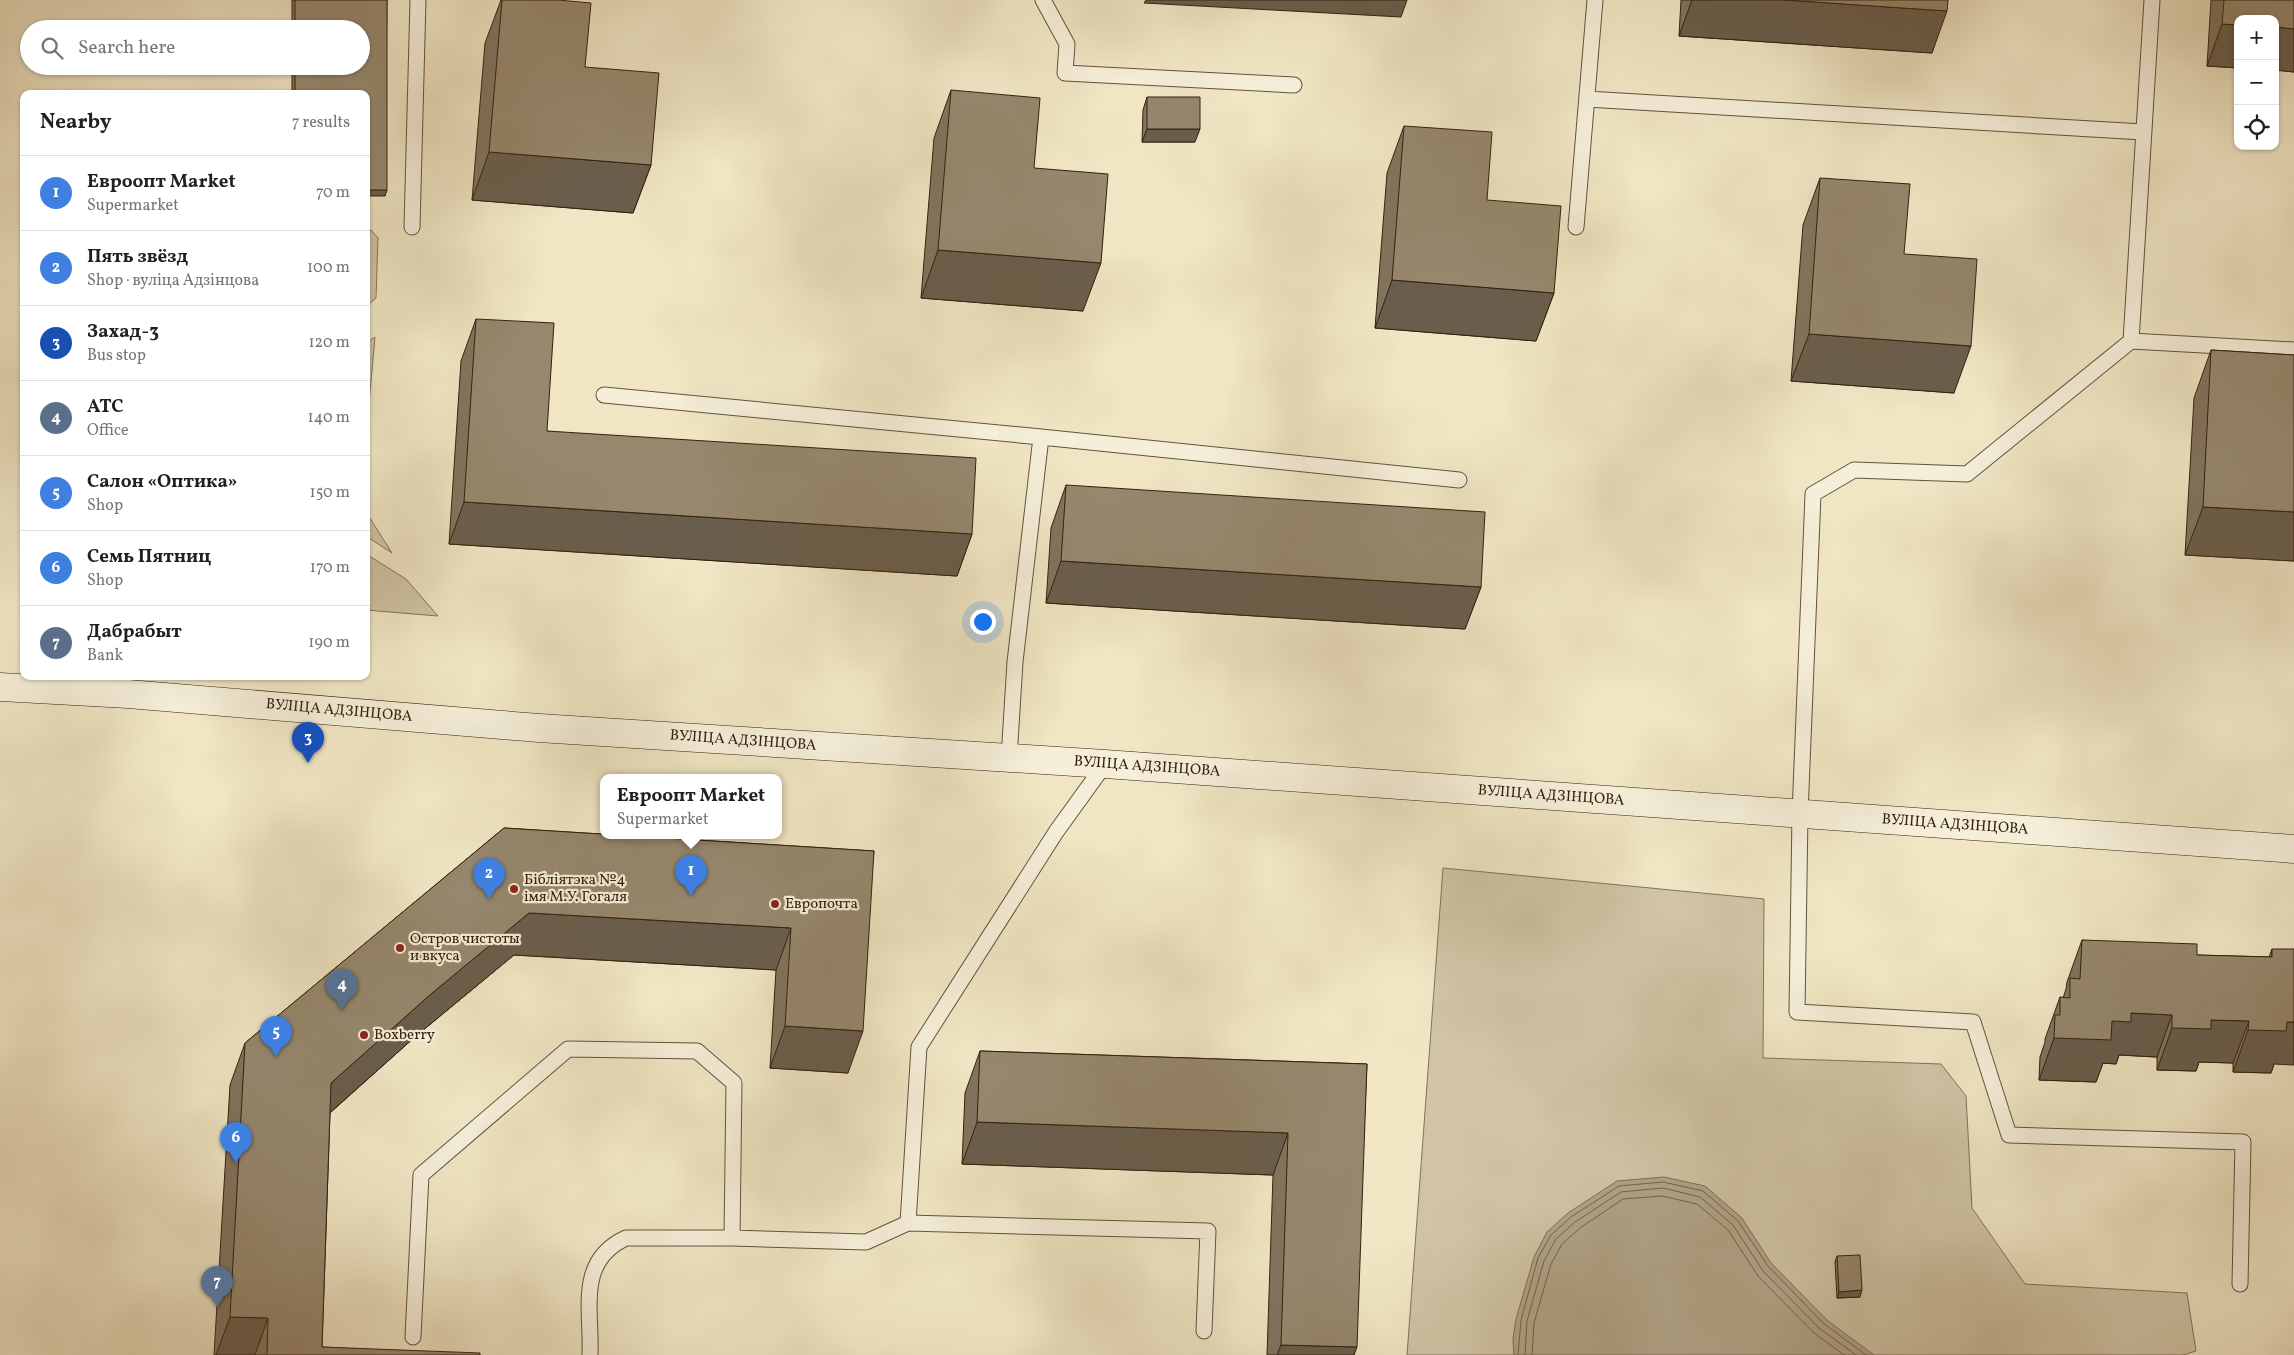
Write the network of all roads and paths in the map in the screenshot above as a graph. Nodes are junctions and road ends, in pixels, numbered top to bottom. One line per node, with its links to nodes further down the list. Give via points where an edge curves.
1 (418, 0): 8 (lane)
2 (1043, 0): 5 (lane, via 1067,44 1065,73)
3 (1595, 0): 6 (lane)
4 (2152, 0): 7 (lane)
5 (1294, 85)
6 (1587, 99): 7 (lane); 9 (lane)
7 (2143, 132): 10 (lane)
8 (412, 227)
9 (1576, 228)
10 (2131, 341): 11 (lane); 18 (lane, via 1967,474 1854,470 1813,494)
11 (2294, 350)
12 (604, 395): 13 (lane)
13 (1041, 437): 14 (lane); 16 (lane, via 1015,662)
14 (1459, 480)
15 (0, 687): 16 (main road, ВУЛІЦА АДЗІНЦОВА, via 128,694 539,728)
16 (1009, 758): 17 (main road, ВУЛІЦА АДЗІНЦОВА)
17 (1105, 764): 18 (main road, ВУЛІЦА АДЗІНЦОВА); 20 (lane, via 1056,832 919,1047)
18 (1800, 814): 19 (main road, ВУЛІЦА АДЗІНЦОВА); 22 (lane, via 1797,1012 1973,1022 2009,1134 2243,1142)
19 (2294, 849)
20 (908, 1223): 21 (lane, via 866,1242); 23 (lane, via 1208,1231)
21 (732, 1238): 24 (lane, via 734,1083 697,1051 568,1048 421,1175); 25 (lane, via 626,1238 612,1245 600,1258 590,1284)
22 (2240, 1284)
23 (1204, 1331)
24 (413, 1337)
25 (590, 1355)

